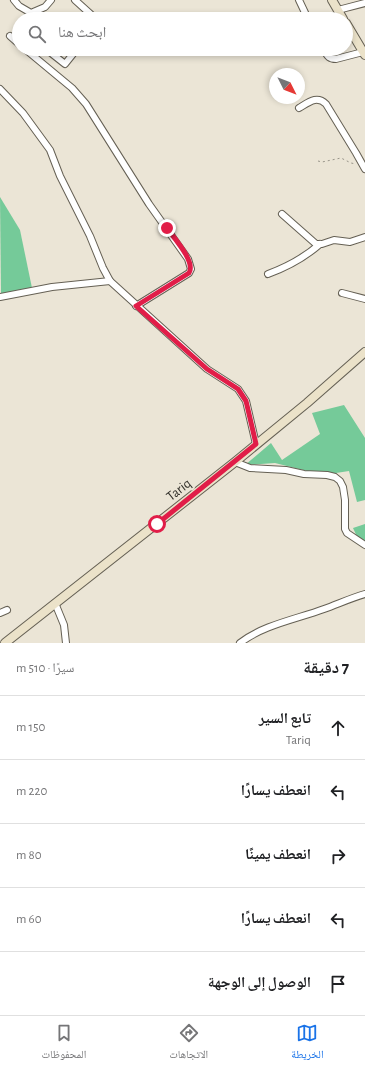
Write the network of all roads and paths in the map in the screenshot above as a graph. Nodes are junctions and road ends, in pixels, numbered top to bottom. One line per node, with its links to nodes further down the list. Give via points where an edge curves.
1 (14, 0): 8 (street)
2 (51, 0): 9 (street)
3 (75, 0): 10 (street)
4 (299, 0): 11 (street)
5 (332, 0): 7 (main road)
6 (365, 3): 7 (street)
7 (338, 10)
8 (26, 12)
9 (37, 12)
10 (88, 12)
11 (305, 12)
12 (353, 35): 13 (main road)
13 (364, 54): 18 (street)
14 (33, 56): 32 (street, via 86,104 188,260 191,269 189,273)
15 (54, 56): 16 (street, via 64,64)
16 (71, 56)
17 (327, 56): 19 (street, via 336,59)
18 (353, 56)
19 (353, 56)
20 (0, 89): 28 (street, via 23,113 50,150)
21 (299, 108): 23 (street, via 313,100 320,100 326,104)
22 (318, 161): 23 (path, via 341,158)
23 (364, 168)
24 (282, 214): 26 (street, via 313,242)
25 (365, 237): 26 (street, via 350,242 334,240)
26 (320, 244): 27 (street, via 284,268)
27 (268, 274)
28 (110, 281): 30 (street, via 59,286); 32 (street)
29 (342, 293): 31 (street)
30 (0, 297)
31 (365, 298)
32 (136, 306): 34 (street, via 207,369 238,389 246,401)
33 (365, 352): 34 (main road, Tariq)
34 (256, 444): 35 (main road, Tariq)
35 (235, 462): 36 (street, via 255,468 335,477 343,487 345,529); 38 (main road, Tariq)
36 (365, 545)
37 (365, 594): 43 (street, via 252,635)
38 (56, 602): 41 (main road, Tariq); 42 (street, via 64,625)
39 (6, 610): 40 (street)
40 (0, 613)
41 (5, 643)
42 (66, 643)
43 (240, 643)

